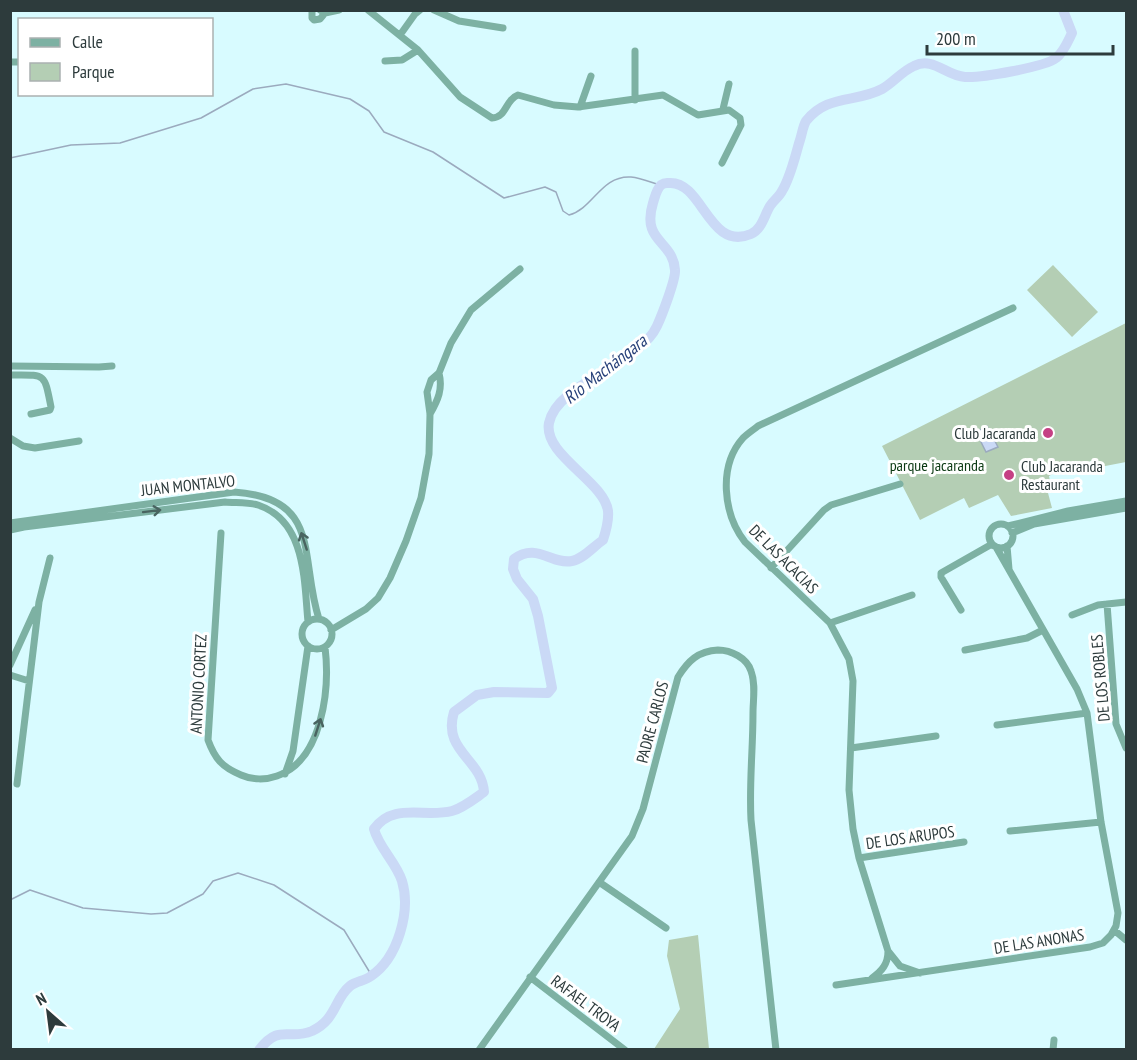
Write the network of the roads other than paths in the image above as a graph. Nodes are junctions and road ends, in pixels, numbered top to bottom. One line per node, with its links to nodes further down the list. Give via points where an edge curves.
1 (312, 10): 6 (street, via 314,20 320,19)
2 (339, 10): 6 (street)
3 (368, 10): 8 (street)
4 (420, 10): 8 (street)
5 (434, 10): 7 (street, via 459,21)
6 (323, 12)
7 (502, 28)
8 (400, 35): 9 (street)
9 (418, 50): 11 (street, via 402,60); 15 (street, via 460,97 492,118 503,114 510,99 518,95)
10 (635, 51): 14 (street)
11 (385, 61)
12 (591, 76): 15 (street)
13 (729, 84): 16 (street)
14 (635, 100): 15 (street); 16 (street, via 663,95 698,115)
15 (580, 107)
16 (723, 109): 17 (street, via 738,116 741,125)
17 (722, 163)
18 (520, 269): 22 (street, via 471,310)
19 (1013, 308): 39 (street, DE LAS ACACIAS, via 758,426 743,438 731,457 726,477 728,506 738,533)
20 (10, 366): 21 (street)
21 (112, 366)
22 (439, 373): 25 (street, via 439,399); 25 (street, via 431,380 427,392)
23 (10, 375): 24 (street, via 39,375 46,381 50,410)
24 (31, 414)
25 (430, 414): 50 (street, via 429,454 421,498 390,578 366,609)
26 (10, 438): 27 (street, via 29,448)
27 (79, 441)
28 (900, 484): 39 (street, via 824,510)
29 (1126, 501): 34 (street, via 1068,511)
30 (1126, 508): 34 (street)
31 (32, 522): 32 (street, JUAN MONTALVO); 33 (street, JUAN MONTALVO); 47 (street, JUAN MONTALVO, one-way to 31, via 307,548 296,520 271,499 255,493 234,492); 48 (street, JUAN MONTALVO, one-way to 48, via 225,502 256,504 286,522 292,532 299,550)
32 (10, 523)
33 (10, 530)
34 (1010, 530): 36 (street, via 1003,524 994,526 989,535); 37 (street, via 1012,540)
35 (221, 533): 63 (street, ANTONIO CORTEZ, via 208,740 214,756 228,770 247,778 269,779)
36 (994, 545): 37 (street); 40 (street); 45 (street, via 941,573)
37 (1007, 546): 40 (street)
38 (50, 558): 42 (street)
39 (771, 568): 49 (street, DE LAS ACACIAS)
40 (1009, 572): 51 (street)
41 (912, 595): 49 (street)
42 (39, 602): 55 (street); 57 (street)
43 (1126, 602): 44 (street)
44 (1107, 604): 46 (street); 62 (street, DE LOS ROBLES, via 1116,724)
45 (961, 610)
46 (1072, 615)
47 (319, 619): 48 (street); 50 (street)
48 (308, 622): 52 (street, via 302,631)
49 (831, 623): 61 (street, DE LAS ACACIAS, via 852,670)
50 (331, 630): 53 (street)
51 (1043, 630): 54 (street, via 1018,640); 58 (street)
52 (308, 646): 53 (street); 63 (street, via 293,751)
53 (325, 647): 63 (street, one-way to 53, via 301,761 320,723 327,674)
54 (965, 650)
55 (10, 665)
56 (10, 675): 57 (street)
57 (29, 681): 64 (street)
58 (1087, 713): 59 (street); 65 (street)
59 (997, 725)
60 (936, 736): 61 (street)
61 (851, 748): 68 (street, DE LAS ACACIAS, via 849,790)
62 (1126, 748)
63 (285, 774)
64 (17, 784)
65 (1101, 822): 66 (street); 71 (street, via 1118,913)
66 (1010, 831)
67 (964, 842): 68 (street, DE LOS ARUPOS)
68 (860, 858): 73 (street, DE LAS ACACIAS)
69 (599, 882): 70 (street); 75 (street, PADRE CARLOS); 81 (street, PADRE CARLOS, via 637,827 678,677 686,664 704,652 720,650 744,660 751,671 753,688 751,808)
70 (666, 928)
71 (1114, 930): 72 (street); 74 (street, DE LAS ANONAS, via 1102,943 1090,947)
72 (1126, 940)
73 (888, 951): 74 (street, via 900,966); 76 (street, via 884,968)
74 (920, 974): 76 (street, DE LAS ANONAS)
75 (530, 977): 79 (street, PADRE CARLOS); 80 (street, RAFAEL TROYA)
76 (869, 979): 77 (street, DE LAS ANONAS)
77 (836, 985)
78 (1054, 1040): 82 (street)
79 (479, 1050)
80 (625, 1050)
81 (776, 1050)
82 (1053, 1050)

